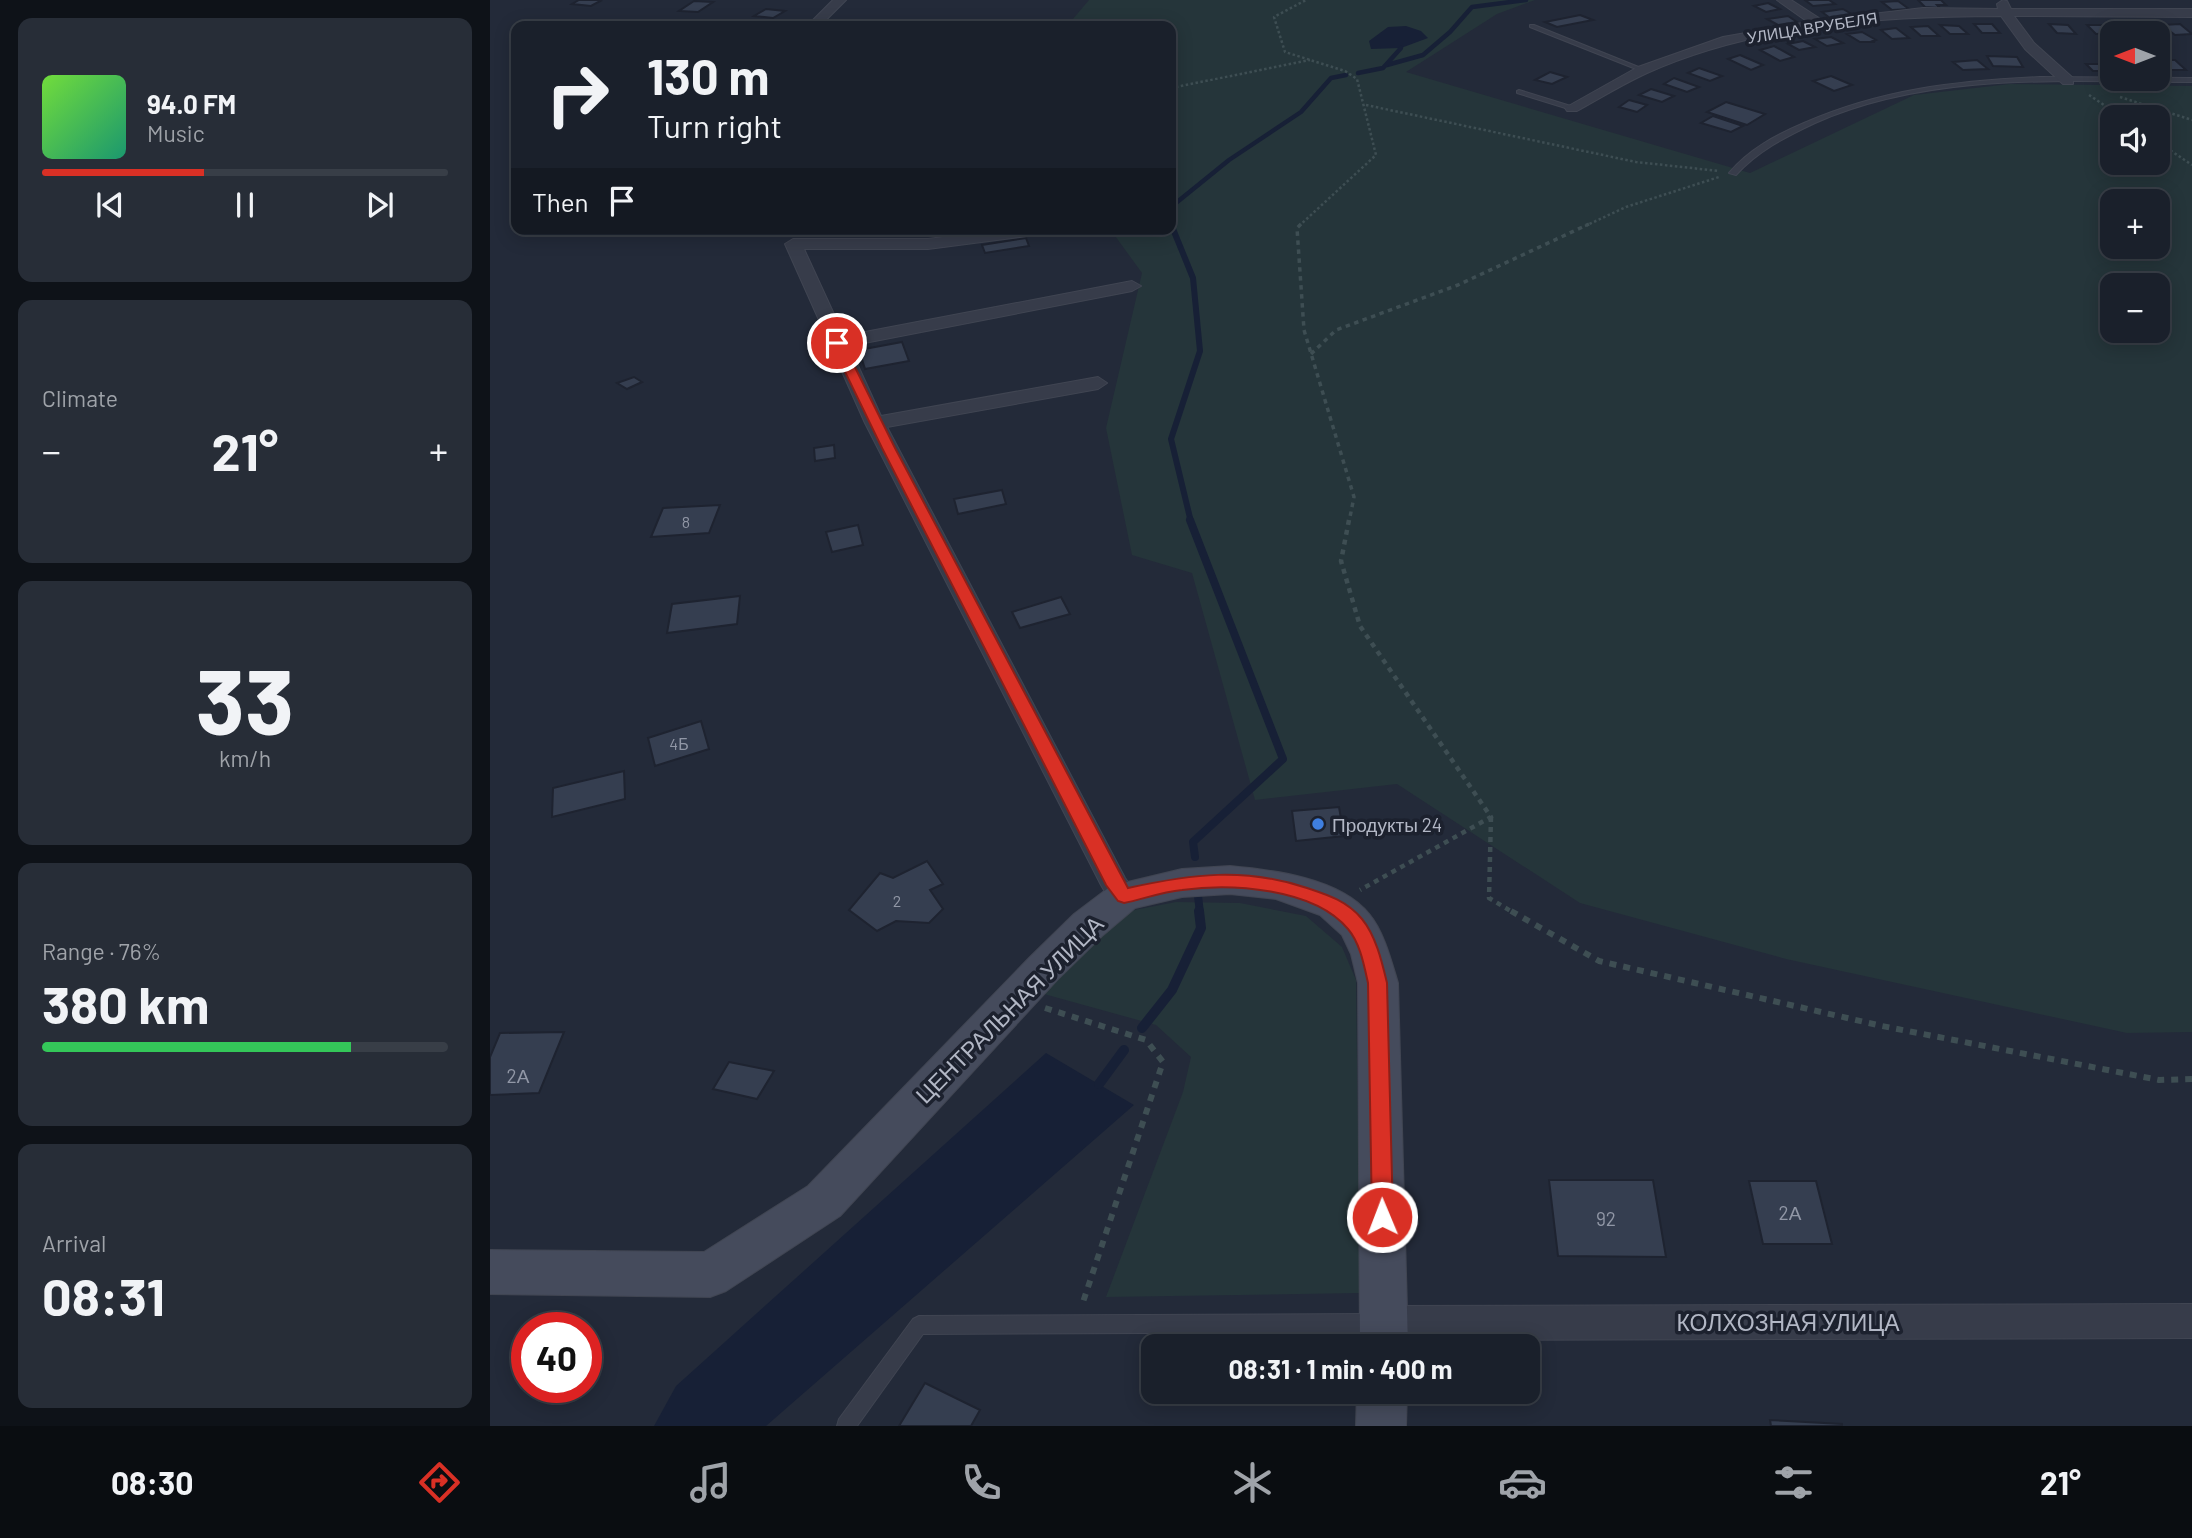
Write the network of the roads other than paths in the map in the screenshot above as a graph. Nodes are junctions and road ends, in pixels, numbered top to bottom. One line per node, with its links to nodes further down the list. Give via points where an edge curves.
1 (840, 0): 5 (street)
2 (1783, 0): 6 (street)
3 (2003, 7): 4 (street, УЛИЦА ВРУБЕЛЯ); 6 (street, УЛИЦА ВРУБЕЛЯ); 10 (street, via 2030,46)
4 (2192, 13)
5 (818, 21)
6 (1818, 23): 8 (street, УЛИЦА ВРУБЕЛЯ, via 1728,40)
7 (1532, 26): 8 (lane)
8 (1643, 70): 12 (street, УЛИЦА ВРУБЕЛЯ)
9 (2192, 80): 10 (lane)
10 (2072, 83): 13 (lane, via 2009,80 1904,91 1827,113 1751,153)
11 (1519, 92): 12 (lane)
12 (1572, 107)
13 (1733, 173)
14 (997, 235): 16 (street, via 928,244 793,244)
15 (1132, 286): 16 (street)
16 (837, 343): 18 (street)
17 (1098, 383): 18 (street)
18 (875, 423): 19 (street)
19 (1124, 896): 20 (street, ЦЕНТРАЛЬНАЯ УЛИЦА, via 1087,925 1014,999 824,1201 710,1275); 22 (street, ЦЕНТРАЛЬНАЯ УЛИЦА, via 1182,883 1230,880 1278,885 1334,904 1356,925 1378,983)
20 (490, 1272)
21 (2192, 1321): 22 (street, КОЛХОЗНАЯ УЛИЦА)
22 (1384, 1334): 24 (lane, via 1075,1324 919,1325)
23 (1382, 1404): 25 (street)
24 (846, 1426)
25 (1381, 1426)

